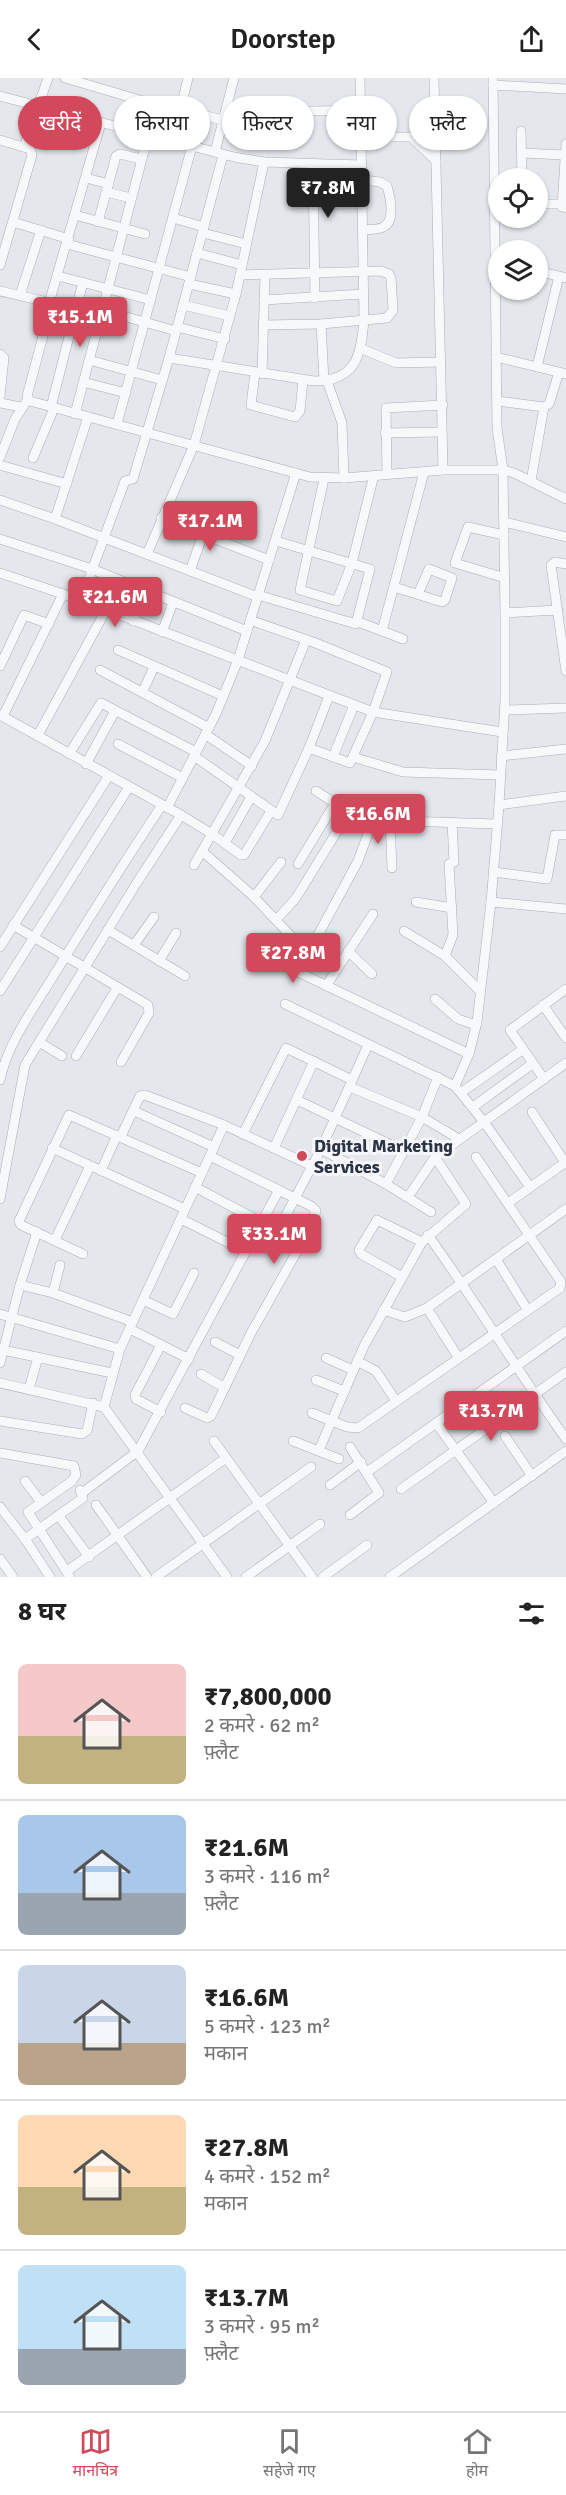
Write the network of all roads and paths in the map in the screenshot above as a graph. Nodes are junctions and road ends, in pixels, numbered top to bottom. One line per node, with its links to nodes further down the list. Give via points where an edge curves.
1 (48, 78): 10 (street)
2 (65, 78): 11 (street)
3 (188, 78): 12 (street)
4 (234, 78): 13 (street)
5 (360, 78): 14 (street)
6 (434, 78): 32 (street)
7 (493, 81): 8 (street); 36 (street)
8 (566, 89)
9 (0, 96): 15 (street)
10 (42, 96)
11 (128, 96)
12 (184, 96)
13 (229, 96)
14 (360, 96)
15 (18, 101)
16 (222, 131): 29 (street)
17 (521, 131): 28 (street)
18 (397, 137): 32 (street, via 411,137)
19 (0, 140): 21 (street)
20 (566, 144): 30 (street)
21 (18, 145)
22 (30, 150): 46 (street)
23 (94, 150): 38 (street)
24 (144, 150): 31 (street)
25 (191, 150): 45 (street)
26 (204, 150): 29 (street)
27 (361, 150): 35 (street)
28 (522, 153): 30 (street); 37 (street)
29 (219, 154): 33 (street); 50 (street)
30 (565, 155): 43 (street)
31 (141, 159): 40 (street, via 118,155); 41 (street)
32 (436, 161): 95 (street)
33 (264, 162): 34 (street); 55 (street)
34 (313, 164): 35 (street); 62 (street)
35 (362, 165): 39 (street)
36 (495, 168)
37 (522, 168)
38 (86, 178): 40 (street); 44 (street)
39 (363, 180): 51 (street); 51 (street, via 387,186 391,217 382,228)
40 (108, 188): 41 (street); 47 (street)
41 (131, 198): 48 (street)
42 (548, 205): 43 (street)
43 (564, 206)
44 (75, 216): 47 (street); 53 (street)
45 (173, 218): 50 (street); 59 (street)
46 (13, 222): 49 (street); 54 (street)
47 (98, 222): 48 (street)
48 (123, 229): 52 (street); 57 (street)
49 (41, 230): 53 (street); 72 (street)
50 (204, 230): 55 (street); 56 (street)
51 (364, 230): 61 (street)
52 (145, 234)
53 (68, 241): 57 (street); 64 (street)
54 (3, 243): 58 (street)
55 (246, 244): 60 (street)
56 (197, 253): 60 (street); 66 (street)
57 (116, 257): 59 (street); 68 (street)
58 (0, 265)
59 (160, 268): 66 (street); 74 (street)
60 (241, 270): 63 (street); 70 (street)
61 (364, 272): 62 (street); 71 (street); 82 (street, via 389,274 393,310 387,318)
62 (315, 273): 63 (street); 73 (street)
63 (265, 275): 75 (street)
64 (58, 276): 67 (street); 77 (street)
65 (562, 277): 97 (street)
66 (190, 280): 70 (street); 78 (street)
67 (83, 282): 68 (street); 86 (street)
68 (107, 288): 74 (street); 79 (street)
69 (0, 291): 72 (street)
70 (236, 294): 80 (street)
71 (363, 294): 73 (street); 82 (street)
72 (20, 295): 77 (street)
73 (315, 298): 75 (street)
74 (151, 300): 83 (street)
75 (264, 300): 85 (street)
76 (497, 300): 92 (street)
77 (50, 303): 81 (street)
78 (183, 305): 80 (street); 87 (street)
79 (102, 310): 83 (street); 88 (street)
80 (230, 316): 89 (street)
81 (48, 320): 86 (street); 109 (street)
82 (364, 320): 84 (street); 90 (street)
83 (145, 322): 87 (street); 98 (street)
84 (321, 324): 85 (street); 103 (street)
85 (263, 325): 99 (street)
86 (72, 326): 88 (street); 112 (street)
87 (176, 329): 89 (street); 93 (street)
88 (96, 333): 94 (street)
89 (225, 339): 96 (street)
90 (362, 349): 95 (street, via 396,363); 103 (street, via 352,367)
91 (0, 354): 106 (street, via 4,358)
92 (496, 357): 97 (street); 107 (street)
93 (169, 358): 96 (street); 101 (street)
94 (89, 360): 98 (street); 104 (street)
95 (441, 362): 110 (street)
96 (216, 366): 99 (street); 119 (street)
97 (537, 367): 100 (street)
98 (132, 372): 101 (street); 105 (street)
99 (259, 373): 102 (street); 102 (street, via 251,405 295,417 300,414)
100 (563, 373): 111 (street, via 549,404)
101 (162, 380): 117 (street)
102 (303, 380): 103 (street)
103 (325, 381): 130 (street, via 342,423)
104 (83, 382): 105 (street); 113 (street)
105 (126, 393): 115 (street)
106 (0, 396)
107 (497, 401): 111 (street); 123 (street)
108 (0, 403): 109 (street)
109 (24, 403): 112 (street); 120 (street)
110 (443, 405): 116 (street); 118 (street, via 386,408)
111 (544, 406): 131 (street)
112 (53, 408): 113 (street); 121 (street)
113 (75, 414): 114 (street)
114 (88, 417): 115 (street); 132 (street)
115 (117, 424): 117 (street)
116 (442, 432): 118 (street); 124 (street)
117 (147, 433): 119 (street); 141 (street, via 133,479 125,481)
118 (385, 434): 127 (street)
119 (194, 445): 126 (street); 135 (street)
120 (0, 457)
121 (33, 458)
122 (0, 465): 132 (street)
123 (503, 470): 124 (street); 131 (street); 137 (street)
124 (443, 471): 125 (street)
125 (424, 472): 127 (street); 153 (street)
126 (296, 474): 129 (street); 143 (street)
127 (387, 474): 128 (street)
128 (374, 475): 130 (street); 147 (street)
129 (324, 478): 130 (street); 144 (street)
130 (344, 478)
131 (531, 481): 133 (street)
132 (67, 484): 136 (street)
133 (566, 498)
134 (0, 500): 136 (street)
135 (161, 518): 138 (street); 145 (street)
136 (55, 519): 141 (street)
137 (504, 522): 139 (street); 140 (street)
138 (203, 534): 146 (street); 150 (street)
139 (504, 535): 152 (street); 152 (street, via 468,527 455,563)
140 (566, 537)
141 (103, 538): 145 (street); 149 (street)
142 (0, 539): 149 (street)
143 (276, 541): 144 (street); 146 (street)
144 (309, 551): 147 (street); 147 (street, via 300,590 337,601)
145 (147, 554): 150 (street)
146 (269, 560): 157 (street)
147 (352, 563): 165 (street, via 370,569)
148 (566, 564): 161 (street, via 552,565)
149 (92, 569): 154 (street); 158 (street)
150 (190, 571): 157 (street)
151 (0, 573): 155 (street)
152 (505, 578): 162 (street)
153 (394, 587): 156 (street); 168 (street)
154 (145, 591): 159 (street); 163 (street)
155 (63, 594): 158 (street); 166 (street)
156 (418, 594)
157 (258, 596): 164 (street); 165 (street)
158 (81, 600): 160 (street)
159 (173, 603): 167 (street); 169 (street)
160 (106, 610): 163 (street); 190 (street)
161 (558, 610): 162 (street); 177 (street)
162 (506, 613): 184 (street)
163 (133, 621): 169 (street)
164 (250, 621): 167 (street); 171 (street)
165 (356, 621): 168 (street)
166 (49, 624): 174 (street, via 24,615); 187 (street)
167 (247, 631): 173 (street)
168 (382, 631): 170 (street)
169 (162, 632): 173 (street)
170 (403, 639)
171 (306, 640): 178 (street); 186 (street, via 387,672)
172 (118, 650): 175 (street)
173 (238, 660): 178 (street); 180 (street)
174 (0, 666)
175 (154, 667): 179 (street); 180 (street)
176 (100, 670): 179 (street)
177 (566, 671)
178 (291, 680): 181 (street); 200 (street)
179 (142, 691): 188 (street)
180 (223, 696): 188 (street)
181 (329, 696): 182 (street); 192 (street)
182 (354, 705): 186 (street); 197 (street)
183 (566, 708): 184 (street)
184 (505, 710): 189 (street)
185 (115, 711): 194 (street, via 99,704); 195 (street); 199 (street)
186 (373, 711): 189 (street); 198 (street)
187 (2, 716): 190 (street)
188 (207, 731): 195 (street); 200 (street)
189 (502, 732): 196 (street)
190 (38, 735): 194 (street)
191 (118, 744): 203 (street)
192 (309, 748): 197 (street); 212 (street, via 279,813)
193 (566, 749): 196 (street)
194 (69, 754): 199 (street)
195 (195, 754): 203 (street); 205 (street)
196 (501, 756): 201 (street)
197 (333, 757): 198 (street, via 348,763)
198 (353, 757): 201 (street, via 403,772)
199 (86, 764): 202 (street)
200 (252, 766): 205 (street)
201 (500, 775): 210 (street)
202 (108, 777): 204 (street); 236 (street)
203 (183, 778): 211 (street)
204 (129, 787): 211 (street); 240 (street)
205 (239, 789): 208 (street); 219 (street)
206 (316, 791): 209 (street)
207 (566, 796): 210 (street)
208 (251, 797): 212 (street); 221 (street)
209 (335, 803): 213 (street); 224 (street)
210 (499, 805): 218 (street)
211 (165, 806): 214 (street); 246 (street)
212 (271, 811): 221 (street, via 244,855)
213 (349, 812): 215 (street); 235 (street, via 296,898)
214 (181, 815): 219 (street); 237 (street)
215 (373, 820): 216 (street); 244 (street, via 358,861)
216 (390, 821): 217 (street); 226 (street)
217 (452, 822): 218 (street); 231 (street, via 454,862 448,864)
218 (496, 824): 227 (street)
219 (213, 834): 221 (street); 222 (street)
220 (566, 835): 227 (street, via 555,835 547,879)
221 (225, 843)
222 (202, 851): 225 (street); 228 (street)
223 (281, 862): 228 (street)
224 (298, 864)
225 (194, 865)
226 (392, 868)
227 (494, 872): 230 (street)
228 (254, 897): 235 (street)
229 (416, 902): 231 (street)
230 (491, 902): 232 (street); 255 (street)
231 (452, 908): 245 (street, via 452,940)
232 (566, 909)
233 (373, 914): 243 (street)
234 (154, 917): 241 (street)
235 (277, 919): 244 (street)
236 (13, 925): 240 (street); 242 (street)
237 (108, 930): 241 (street); 248 (street)
238 (404, 931): 245 (street)
239 (176, 933): 247 (street)
240 (33, 938): 246 (street); 254 (street)
241 (134, 945): 247 (street)
242 (0, 947)
243 (348, 951): 249 (street); 251 (street)
244 (307, 952): 251 (street, via 298,972)
245 (445, 956): 255 (street)
246 (65, 957): 248 (street); 273 (street, via 6,1058)
247 (159, 961): 250 (street)
248 (84, 969): 252 (street); 261 (street)
249 (372, 974)
250 (185, 976)
251 (326, 986): 264 (street)
252 (117, 988): 266 (street); 268 (street, via 150,1008)
253 (566, 989): 258 (street)
254 (0, 991)
255 (480, 991): 259 (street)
256 (435, 999): 259 (street, via 458,1019)
257 (285, 1004): 262 (street)
258 (543, 1005): 260 (street); 263 (street, via 510,1030)
259 (476, 1025): 264 (street)
260 (566, 1038)
261 (39, 1042): 265 (street); 306 (street, via 23,1072)
262 (368, 1045): 271 (street); 274 (street)
263 (522, 1050): 270 (street); 275 (street)
264 (469, 1054): 275 (street)
265 (62, 1056)
266 (76, 1056)
267 (314, 1061): 274 (street); 276 (street); 284 (street, via 285,1049)
268 (121, 1062)
269 (566, 1063): 272 (street)
270 (532, 1064): 272 (street); 277 (street)
271 (438, 1077): 275 (street); 280 (street)
272 (544, 1079): 282 (street)
273 (0, 1080)
274 (351, 1084): 280 (street); 281 (street)
275 (459, 1089): 277 (street)
276 (297, 1100): 281 (street); 289 (street)
277 (473, 1107): 282 (street)
278 (134, 1111): 283 (street, via 140,1096 145,1095); 285 (street); 287 (street)
279 (532, 1112): 295 (street)
280 (422, 1117): 286 (street); 291 (street)
281 (335, 1118): 290 (street); 291 (street)
282 (484, 1122): 286 (street); 302 (street)
283 (224, 1125): 284 (street); 287 (street)
284 (243, 1134): 289 (street)
285 (119, 1136): 288 (street, via 69,1115); 298 (street); 299 (street)
286 (459, 1138): 293 (street)
287 (214, 1147): 292 (street)
288 (52, 1148): 296 (street); 312 (street, via 19,1221)
289 (274, 1148): 297 (street)
290 (321, 1149): 297 (street); 300 (street)
291 (404, 1151): 300 (street)
292 (210, 1156): 299 (street); 303 (street)
293 (435, 1157): 304 (street); 315 (street, via 466,1204)
294 (476, 1157): 307 (street)
295 (566, 1163): 302 (street)
296 (90, 1166): 298 (street); 316 (street)
297 (312, 1166): 305 (street)
298 (101, 1171): 310 (street)
299 (202, 1173): 301 (street)
300 (386, 1184): 304 (street)
301 (195, 1187): 310 (street); 311 (street)
302 (530, 1187): 307 (street)
303 (279, 1190): 305 (street); 311 (street)
304 (408, 1197): 309 (street)
305 (295, 1198): 313 (street); 339 (street, via 315,1209 315,1215)
306 (0, 1199)
307 (508, 1203): 314 (street)
308 (566, 1209): 314 (street)
309 (431, 1212)
310 (183, 1214): 317 (street); 326 (street)
311 (261, 1222): 317 (street)
312 (37, 1232): 316 (street); 324 (street)
313 (276, 1234)
314 (530, 1236): 319 (street); 328 (street, via 561,1284)
315 (425, 1239): 322 (street); 322 (street, via 377,1220 358,1250); 323 (street)
316 (55, 1240): 318 (street)
317 (245, 1251): 343 (street)
318 (83, 1254)
319 (496, 1259): 323 (street); 328 (street)
320 (60, 1265): 325 (street)
321 (194, 1273): 326 (street, via 173,1314)
322 (402, 1277): 329 (street)
323 (462, 1282): 327 (street); 334 (street)
324 (20, 1285): 325 (street); 331 (street)
325 (53, 1293): 332 (street)
326 (143, 1300): 332 (street)
327 (427, 1308): 329 (street, via 405,1317); 342 (street)
328 (527, 1309): 334 (street)
329 (383, 1310): 345 (street)
330 (0, 1314): 331 (street)
331 (11, 1317): 337 (street); 338 (street)
332 (131, 1325): 336 (street); 337 (street)
333 (566, 1331): 346 (street)
334 (493, 1333): 342 (street); 346 (street)
335 (215, 1342): 339 (street)
336 (161, 1344): 343 (street); 360 (street, via 135,1395)
337 (120, 1349): 348 (street)
338 (3, 1350): 340 (street); 344 (street)
339 (240, 1355): 352 (street)
340 (38, 1358): 348 (street); 353 (street)
341 (326, 1358): 345 (street)
342 (458, 1358): 356 (street)
343 (189, 1359): 360 (street)
344 (0, 1363)
345 (355, 1366): 354 (street); 356 (street, via 376,1371)
346 (515, 1367): 355 (street); 364 (street)
347 (566, 1372): 355 (street)
348 (112, 1373): 358 (street)
349 (201, 1374): 352 (street)
350 (316, 1380): 354 (street)
351 (0, 1383): 353 (street)
352 (225, 1388): 359 (street, via 209,1418)
353 (29, 1389): 357 (street)
354 (344, 1391): 363 (street)
355 (534, 1395): 366 (street); 371 (street)
356 (396, 1401): 363 (street, via 358,1428)
357 (93, 1403): 358 (street); 362 (street, via 87,1431 82,1434)
358 (104, 1407): 372 (street)
359 (185, 1408)
360 (161, 1412): 372 (street)
361 (312, 1413): 363 (street)
362 (0, 1421)
363 (331, 1421): 370 (street)
364 (436, 1423): 371 (street); 379 (street)
365 (505, 1436): 380 (street)
366 (566, 1439)
367 (214, 1441): 375 (street)
368 (293, 1441): 370 (street)
369 (350, 1447): 377 (street)
370 (319, 1450): 376 (street)
371 (455, 1450): 384 (street); 389 (street)
372 (138, 1451): 385 (street); 386 (street)
373 (566, 1451): 380 (street)
374 (0, 1453): 382 (street, via 70,1464 77,1471)
375 (226, 1458): 386 (street); 388 (street)
376 (339, 1459)
377 (361, 1462): 379 (street); 383 (street)
378 (311, 1467): 388 (street)
379 (367, 1472): 392 (street, via 379,1493)
380 (532, 1476): 389 (street)
381 (25, 1481): 387 (street)
382 (72, 1481): 385 (street); 387 (street)
383 (330, 1485)
384 (401, 1489)
385 (82, 1493): 393 (street, via 83,1498)
386 (172, 1498): 396 (street); 398 (street)
387 (41, 1502): 395 (street, via 28,1512)
388 (261, 1503): 398 (street); 399 (street)
389 (494, 1503): 412 (street)
390 (96, 1505): 396 (street)
391 (0, 1507): 397 (street)
392 (350, 1515)
393 (59, 1516): 395 (street); 401 (street)
394 (320, 1524): 399 (street)
395 (39, 1530): 397 (street); 403 (street)
396 (118, 1537): 401 (street); 406 (street)
397 (25, 1539): 405 (street)
398 (204, 1544): 407 (street); 408 (street)
399 (290, 1545): 409 (street); 410 (street)
400 (367, 1545): 411 (street)
401 (89, 1557): 403 (street)
402 (0, 1559): 404 (street)
403 (68, 1574)
404 (13, 1577)
405 (50, 1577)
406 (147, 1577)
407 (156, 1577)
408 (227, 1577)
409 (246, 1577)
410 (312, 1577)
411 (323, 1577)
412 (390, 1577)

